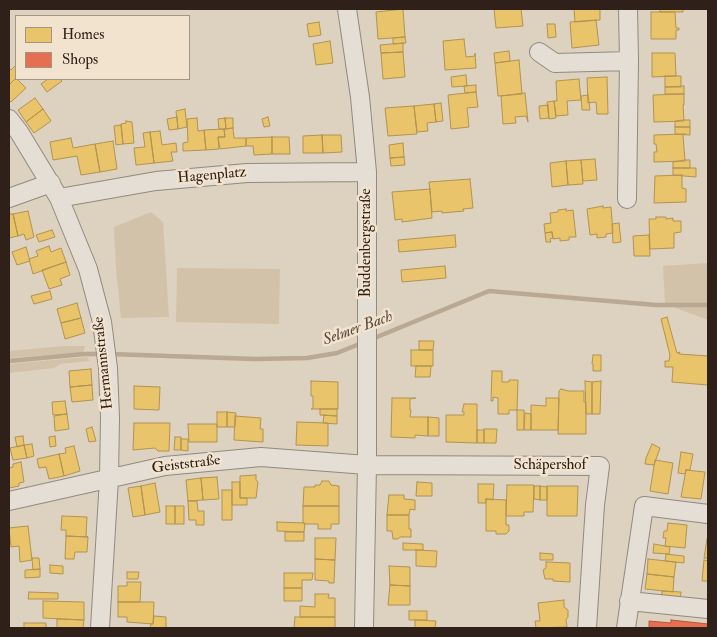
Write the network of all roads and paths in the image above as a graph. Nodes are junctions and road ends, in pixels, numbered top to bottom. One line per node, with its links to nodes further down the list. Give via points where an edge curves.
1 (347, 9): 6 (street, Buddenbergstraße)
2 (628, 9): 4 (street)
3 (539, 52): 4 (street, via 555,64)
4 (629, 61): 9 (street)
5 (9, 119): 7 (street, Hermannstraße)
6 (367, 172): 7 (street, Hagenplatz, via 247,173); 10 (street, Buddenbergstraße)
7 (55, 191): 8 (street, Hagenplatz); 11 (street, Hermannstraße, via 88,269 102,322 108,365)
8 (9, 198)
9 (627, 198)
10 (367, 465): 11 (street, Geiststraße, via 261,457 165,466); 17 (street, Buddenbergstraße); 18 (street, Schäpershof, via 600,466)
11 (109, 479): 12 (street, Geiststraße); 16 (street, Hermannstraße)
12 (9, 501)
13 (708, 514): 14 (street, via 644,506)
14 (629, 601): 15 (street); 19 (street)
15 (708, 609)
16 (100, 628)
17 (364, 628)
18 (587, 628)
19 (626, 628)

